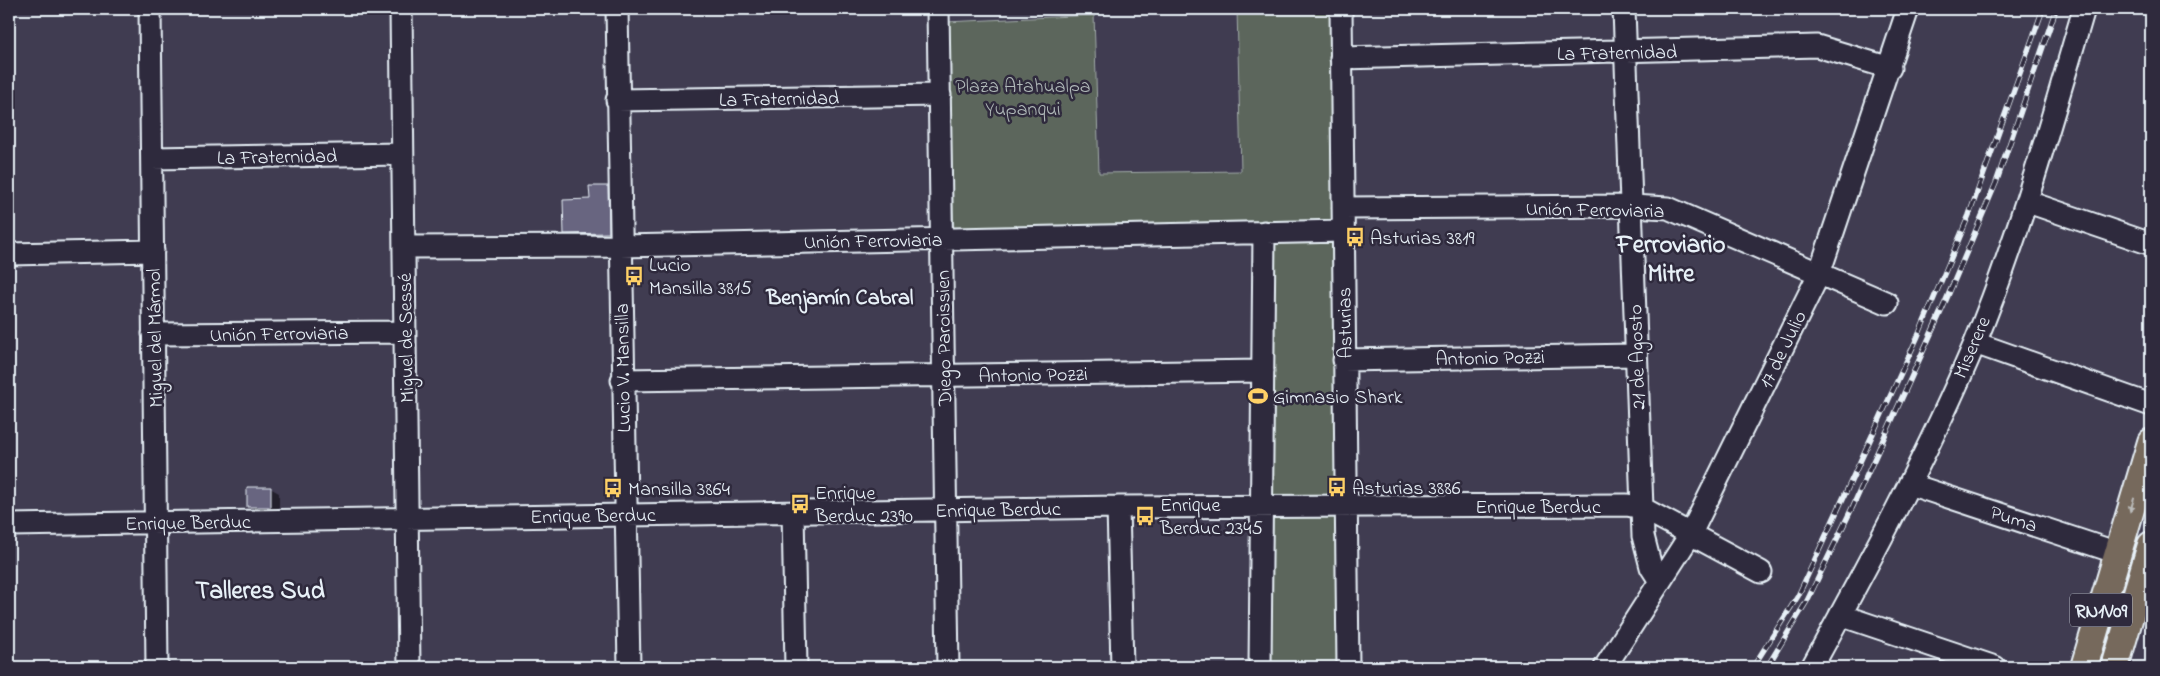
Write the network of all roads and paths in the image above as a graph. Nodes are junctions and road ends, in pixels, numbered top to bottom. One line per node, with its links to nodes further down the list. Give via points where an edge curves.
1 (150, 9): 15 (street, Miguel del Mármol)
2 (400, 9): 14 (street, Miguel de Sessé)
3 (616, 9): 13 (street, Lucio V. Mansilla)
4 (938, 9): 12 (street, Diego Paroissien)
5 (1341, 9): 10 (street, Asturias)
6 (1624, 9): 9 (street, 21 de Agosto)
7 (1908, 9): 11 (street, 17 de Julio)
8 (2084, 9): 16 (street, Miserere)
9 (1626, 52): 10 (street, La Fraternidad); 11 (street, La Fraternidad, via 1817,46); 17 (street, 21 de Agosto)
10 (1341, 58): 18 (street, Asturias)
11 (1890, 68): 27 (street, 17 de Julio)
12 (940, 95): 13 (street, La Fraternidad); 21 (street, Diego Paroissien)
13 (618, 100): 23 (street, Lucio V. Mansilla)
14 (402, 154): 15 (street, La Fraternidad); 24 (street, Miguel de Sessé)
15 (152, 158): 25 (street, Miguel del Mármol)
16 (2028, 202): 22 (street); 31 (street, Miserere)
17 (1632, 206): 18 (street, Unión Ferroviaria); 27 (street, Unión Ferroviaria, via 1668,208); 32 (street, 21 de Agosto)
18 (1343, 208): 19 (street, Asturias)
19 (1343, 231): 20 (street, Unión Ferroviaria); 33 (street, Asturias)
20 (1264, 232): 21 (street, Unión Ferroviaria); 34 (street)
21 (942, 238): 23 (street, Unión Ferroviaria); 35 (street, Diego Paroissien)
22 (2151, 244)
23 (620, 246): 24 (street, Unión Ferroviaria); 36 (street, Lucio V. Mansilla)
24 (404, 247): 29 (street, Miguel de Sessé)
25 (153, 251): 26 (street); 30 (street, Miguel del Mármol)
26 (9, 254)
27 (1819, 274): 28 (street, Unión Ferroviaria); 50 (street, 17 de Julio)
28 (1887, 303)
29 (405, 332): 30 (street, Unión Ferroviaria); 47 (street, Miguel de Sessé)
30 (153, 334): 48 (street, Miguel del Mármol)
31 (1975, 343): 37 (street); 39 (street, Miserere)
32 (1635, 355): 33 (street, Antonio Pozzi); 43 (street, 21 de Agosto)
33 (1344, 360): 40 (street, Asturias)
34 (1263, 371): 35 (street, Antonio Pozzi); 42 (street)
35 (943, 376): 36 (street, Antonio Pozzi); 44 (street, Diego Paroissien)
36 (622, 380): 46 (street, Lucio V. Mansilla)
37 (2151, 405)
38 (2151, 442): 52 (main road, RN1V09, one-way to 52)
39 (1909, 484): 52 (street, Puma); 55 (street, Miserere)
40 (1348, 506): 42 (street, Enrique Berduc); 43 (street, Enrique Berduc, via 1627,505); 63 (street, Asturias)
41 (1118, 507): 42 (street, Enrique Berduc); 44 (street, Enrique Berduc); 61 (street)
42 (1262, 508): 62 (street)
43 (1642, 508): 50 (street, Enrique Berduc); 54 (street, 21 de Agosto, via 1643,536 1651,567)
44 (946, 510): 45 (street, Enrique Berduc); 60 (street, Diego Paroissien)
45 (793, 512): 46 (street, Enrique Berduc); 59 (street)
46 (625, 515): 47 (street, Enrique Berduc); 58 (street, Lucio V. Mansilla)
47 (407, 518): 48 (street, Enrique Berduc); 57 (street, Miguel de Sessé)
48 (155, 522): 49 (street, Enrique Berduc); 56 (street, Miguel del Mármol)
49 (9, 525)
50 (1690, 534): 53 (street, Enrique Berduc); 54 (street, 17 de Julio)
51 (2151, 545): 68 (main road, RN1V09)
52 (2118, 553): 67 (main road, RN1V09)
53 (1761, 572)
54 (1660, 581): 64 (street, 17 de Julio)
55 (1840, 615): 65 (street, Miserere); 66 (street)
56 (157, 667)
57 (409, 667)
58 (628, 667)
59 (796, 667)
60 (948, 667)
61 (1122, 667)
62 (1260, 667)
63 (1348, 667)
64 (1605, 667)
65 (1812, 667)
66 (1995, 667)
67 (2084, 667)
68 (2114, 667)

